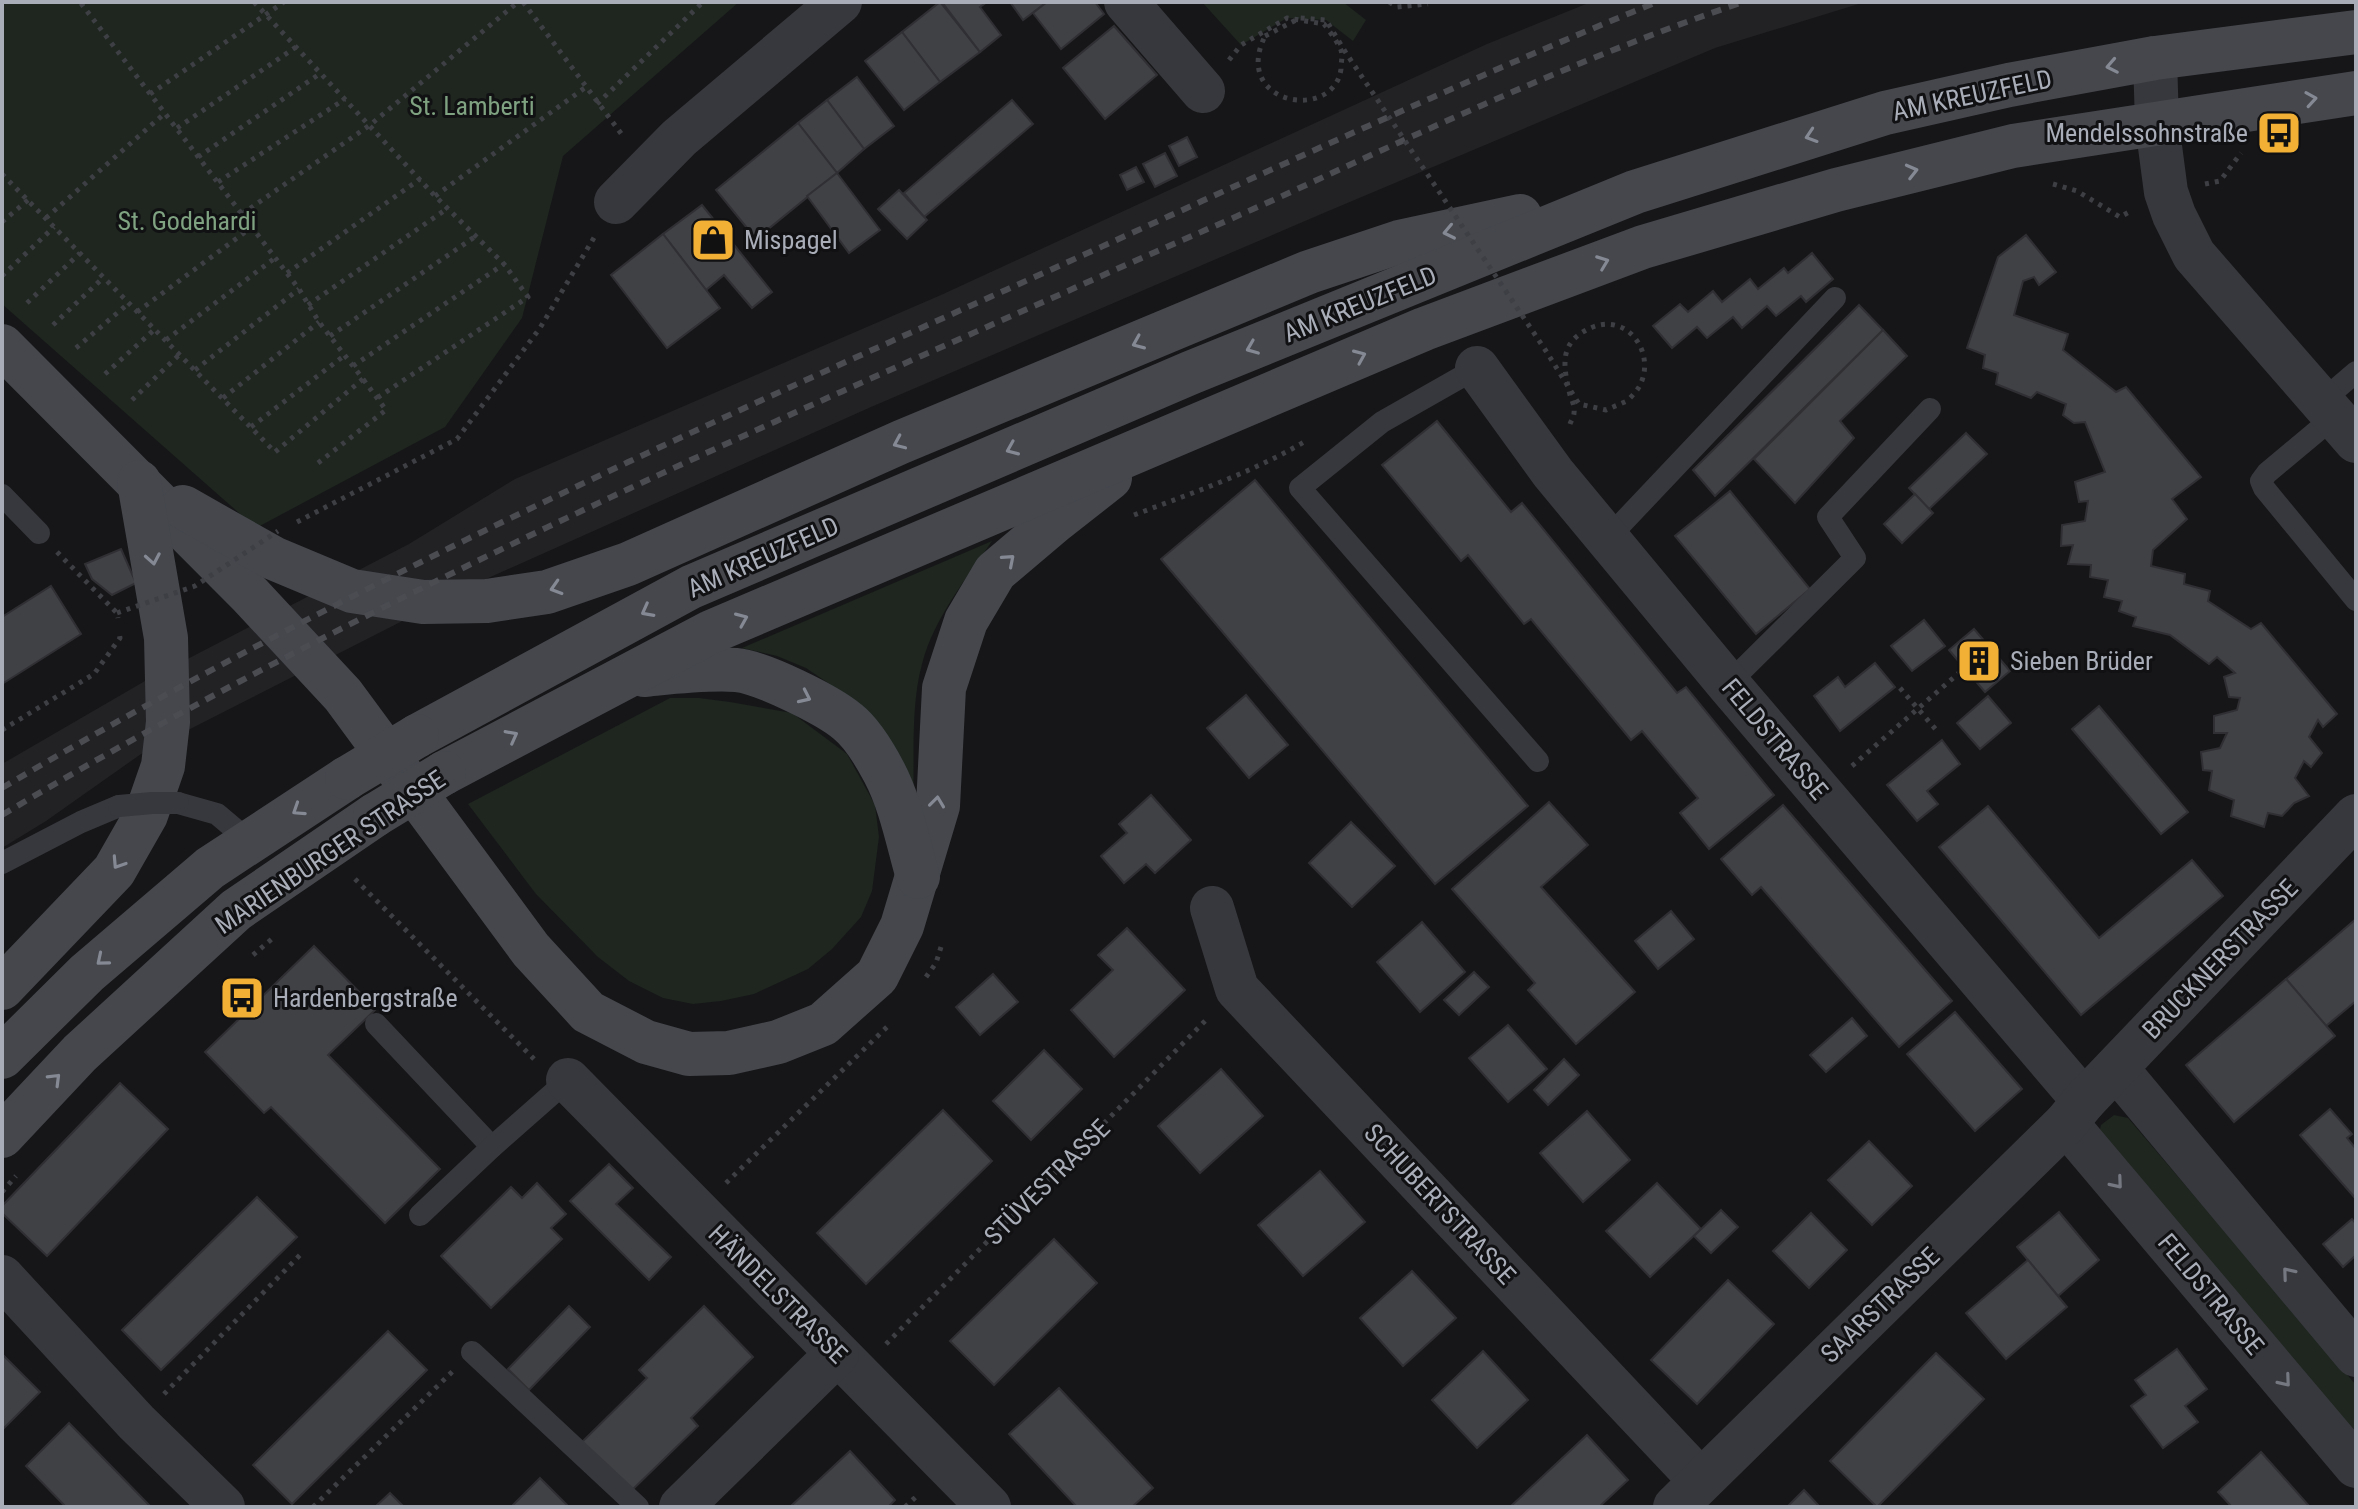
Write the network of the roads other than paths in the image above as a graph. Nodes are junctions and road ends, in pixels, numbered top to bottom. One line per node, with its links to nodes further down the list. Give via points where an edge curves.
1 (840, 2): 9 (street, via 679,138)
2 (1126, 2): 5 (street)
3 (2356, 32): 4 (main road, AM KREUZFELD)
4 (2155, 58): 7 (street); 8 (main road, AM KREUZFELD, one-way to 8, via 1885,113)
5 (1203, 91)
6 (2356, 93): 7 (main road, AM KREUZFELD, one-way to 6)
7 (2157, 124): 15 (street, via 2166,192 2194,255); 16 (main road, AM KREUZFELD, one-way to 7, via 1424,329 1643,247 1836,190 2013,146)
8 (1635, 192): 17 (main road, one-way to 17, via 1399,242 1309,272 901,442 628,564 547,592 487,601 423,602 352,591 273,558); 24 (main road, AM KREUZFELD, one-way to 24, via 1190,373 691,587)
9 (616, 202)
10 (1835, 298): 20 (lane)
11 (2, 346): 17 (main road)
12 (1477, 368): 20 (street, FELDSTRASSE); 25 (lane, via 1382,422 1300,488)
13 (2356, 372): 15 (lane)
14 (1930, 409): 23 (lane, via 1828,517 1855,558)
15 (2337, 420): 21 (lane, via 2261,481)
16 (1159, 440): 22 (main road, AM KREUZFELD, one-way to 16, via 711,632); 29 (main road, one-way to 16, via 938,806 944,688 966,621 995,572)
17 (139, 482): 29 (main road, via 343,695 531,950 588,1012 646,1042 689,1054 729,1053 823,1024 877,976); 31 (main road, one-way to 31, via 166,638 163,766 146,815 114,871)
18 (2, 495): 19 (lane)
19 (39, 533)
20 (1608, 538): 23 (street, FELDSTRASSE)
21 (2356, 600)
22 (621, 678): 29 (main road, one-way to 29, via 739,670 827,707 850,723 885,774); 37 (main road, MARIENBURGER STRASSE, one-way to 22, bridge, via 80,1053 236,910 444,773)
23 (1728, 684): 36 (street, FELDSTRASSE)
24 (417, 736): 27 (main road, MARIENBURGER STRASSE, one-way to 27, bridge)
25 (1538, 761)
26 (2356, 816): 34 (street, BRUCKNERSTRASSE)
27 (249, 841): 28 (lane, bridge, via 217,814 178,803 152,803 119,806); 33 (main road, MARIENBURGER STRASSE, one-way to 33, via 87,973)
28 (2, 863)
29 (918, 877)
30 (1212, 908): 45 (street, SCHUBERTSTRASSE, via 1237,989)
31 (2, 988)
32 (376, 1024): 38 (lane)
33 (2, 1057)
34 (2116, 1068): 36 (street, BRUCKNERSTRASSE); 42 (street, one-way to 34)
35 (568, 1080): 38 (lane); 43 (street, HÄNDELSTRASSE)
36 (2075, 1112): 44 (street, FELDSTRASSE, one-way to 44); 45 (street, SAARSTRASSE)
37 (2, 1136)
38 (492, 1147): 39 (lane)
39 (420, 1215)
40 (2, 1277): 46 (street)
41 (472, 1352): 47 (lane)
42 (2356, 1355)
43 (846, 1364): 48 (street); 49 (street, HÄNDELSTRASSE)
44 (2356, 1466)
45 (1687, 1493)
46 (223, 1507)
47 (638, 1507)
48 (681, 1507)
49 (989, 1507)

